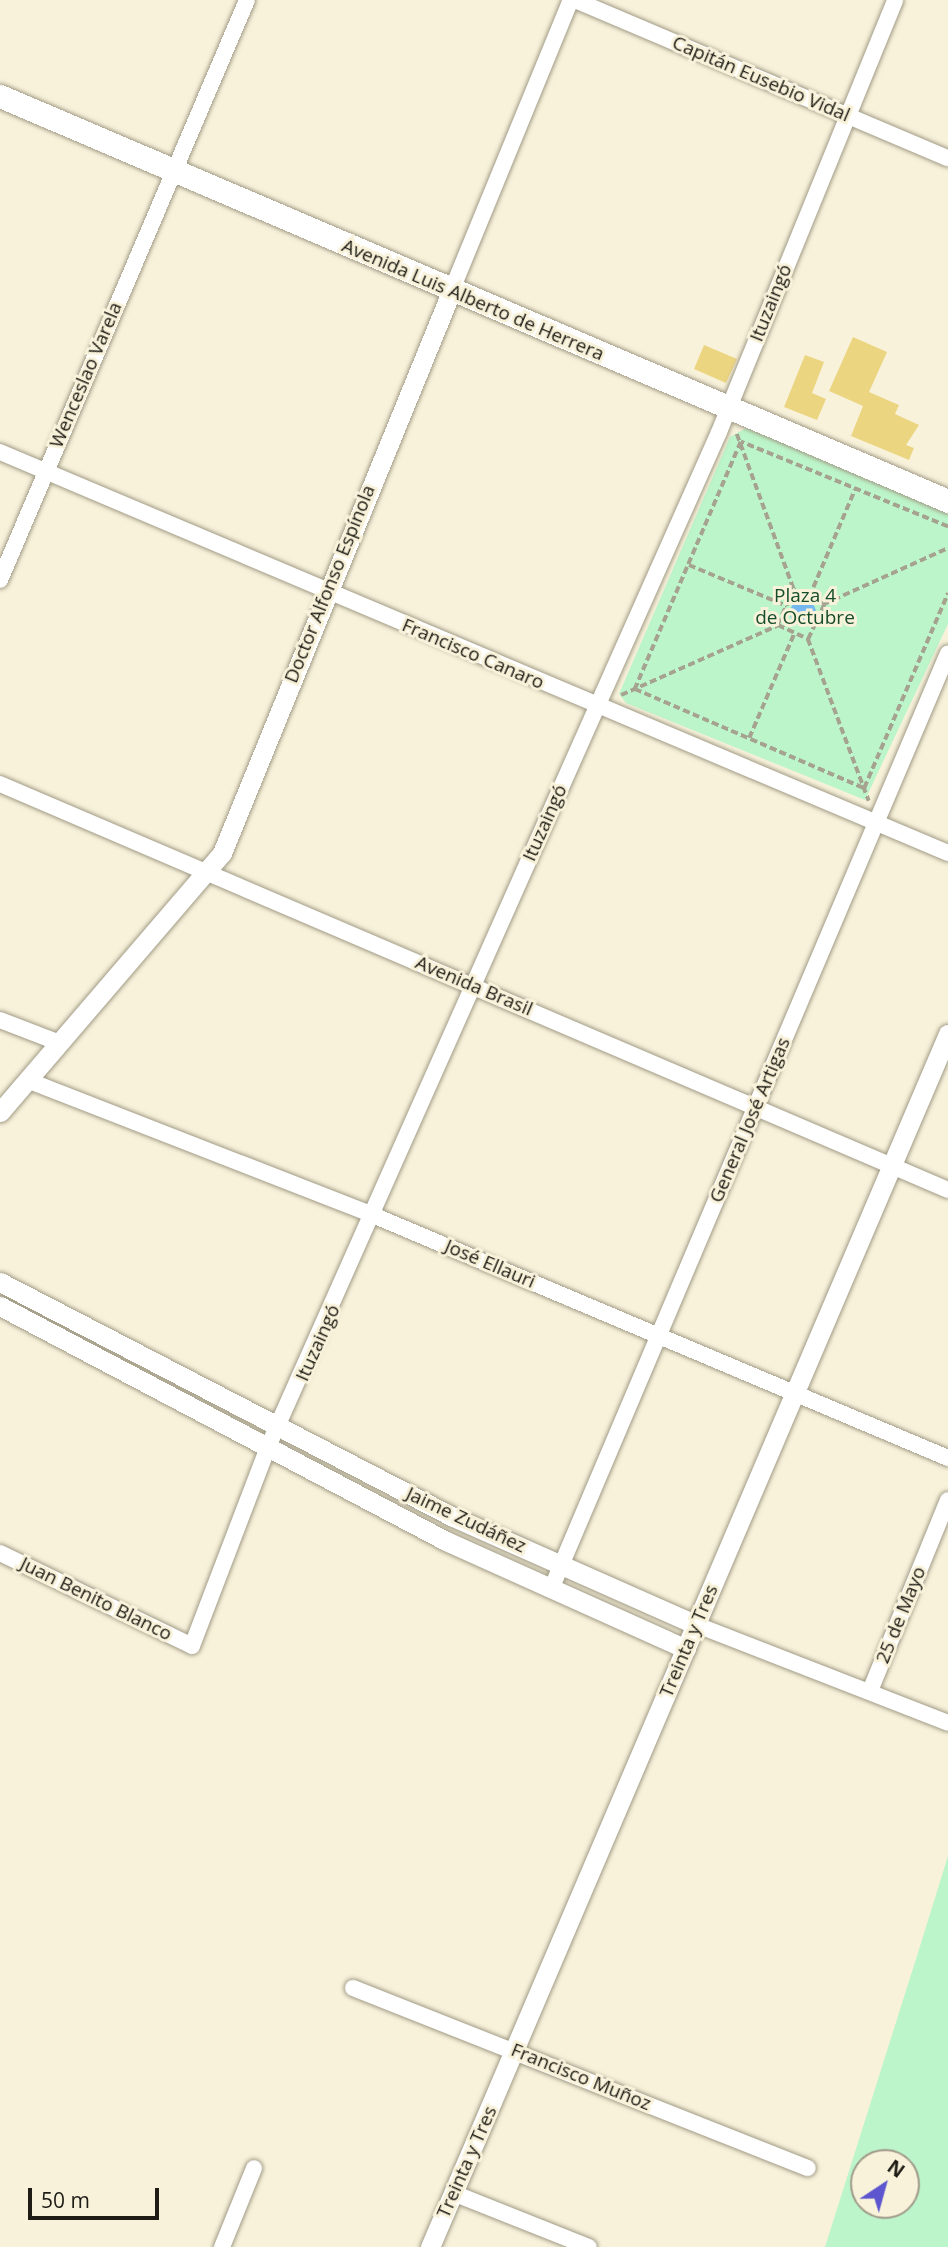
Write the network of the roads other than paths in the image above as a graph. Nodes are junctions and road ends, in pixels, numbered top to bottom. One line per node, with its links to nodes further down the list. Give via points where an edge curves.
1 (247, 0): 7 (street, Wenceslao Varela)
2 (573, 0): 5 (street, Capitán Eusebio Vidal); 8 (street, Doctor Alfonso Espínola)
3 (895, 0): 5 (street, Ituzaingó)
4 (0, 96): 7 (main road, Avenida Luis Alberto de Herrera)
5 (846, 115): 6 (street, Capitán Eusebio Vidal); 9 (street, Ituzaingó)
6 (948, 158)
7 (173, 170): 8 (main road, Avenida Luis Alberto de Herrera); 11 (street, Wenceslao Varela)
8 (451, 292): 9 (main road, Avenida Luis Alberto de Herrera); 14 (street, Doctor Alfonso Espínola)
9 (729, 408): 12 (main road, Avenida Luis Alberto de Herrera); 16 (street, Ituzaingó)
10 (0, 452): 11 (street, Francisco Canaro)
11 (45, 471): 13 (street, Wenceslao Varela); 14 (street, Francisco Canaro)
12 (948, 501)
13 (0, 580)
14 (326, 591): 16 (street, Francisco Canaro); 20 (street, Doctor Alfonso Espínola, via 222,853)
15 (948, 653): 18 (street, General José Artigas)
16 (597, 706): 18 (street, Francisco Canaro); 21 (street, Ituzaingó)
17 (0, 784): 20 (street, Avenida Brasil)
18 (877, 824): 19 (street, Francisco Canaro); 26 (street, General José Artigas)
19 (948, 853)
20 (208, 874): 21 (street, Avenida Brasil); 24 (street, Doctor Alfonso Espínola)
21 (473, 985): 26 (street, Avenida Brasil); 30 (street, Ituzaingó)
22 (0, 1020): 24 (street)
23 (948, 1034): 28 (street, Treinta y Tres)
24 (60, 1043): 25 (street, Doctor Alfonso Espínola)
25 (27, 1080): 27 (street, Doctor Alfonso Espínola); 30 (street, José Ellauri)
26 (756, 1109): 28 (street, Avenida Brasil); 33 (street, General José Artigas)
27 (0, 1112)
28 (893, 1167): 29 (street, Avenida Brasil); 34 (street, Treinta y Tres)
29 (948, 1190)
30 (375, 1216): 33 (street, José Ellauri); 35 (street, Ituzaingó)
31 (0, 1282): 35 (street, Jaime Zudáñez)
32 (0, 1306): 36 (street, Jaime Zudáñez)
33 (657, 1335): 34 (street, José Ellauri); 40 (street, General José Artigas)
34 (796, 1395): 37 (street, José Ellauri); 42 (street, Treinta y Tres)
35 (280, 1426): 36 (street, Ituzaingó); 40 (street, Jaime Zudáñez, via 453,1517)
36 (268, 1447): 41 (street, Jaime Zudáñez, via 446,1541); 43 (street, Ituzaingó)
37 (948, 1458)
38 (948, 1500): 45 (street, 25 de Mayo)
39 (0, 1553): 43 (street, Juan Benito Blanco)
40 (562, 1564): 41 (street, General José Artigas); 42 (street, Jaime Zudáñez)
41 (552, 1587): 44 (street, Jaime Zudáñez)
42 (696, 1625): 44 (street, Treinta y Tres); 45 (street, Jaime Zudáñez)
43 (192, 1646)
44 (686, 1648): 48 (street, Treinta y Tres)
45 (870, 1691): 46 (street, Jaime Zudáñez)
46 (948, 1723)
47 (353, 1988): 48 (street, Francisco Muñoz)
48 (516, 2051): 50 (street, Francisco Muñoz); 51 (street, Treinta y Tres)
49 (254, 2168): 52 (street)
50 (808, 2168)
51 (453, 2193): 53 (street, Treinta y Tres); 54 (street)
52 (222, 2247)
53 (430, 2247)
54 (589, 2247)

